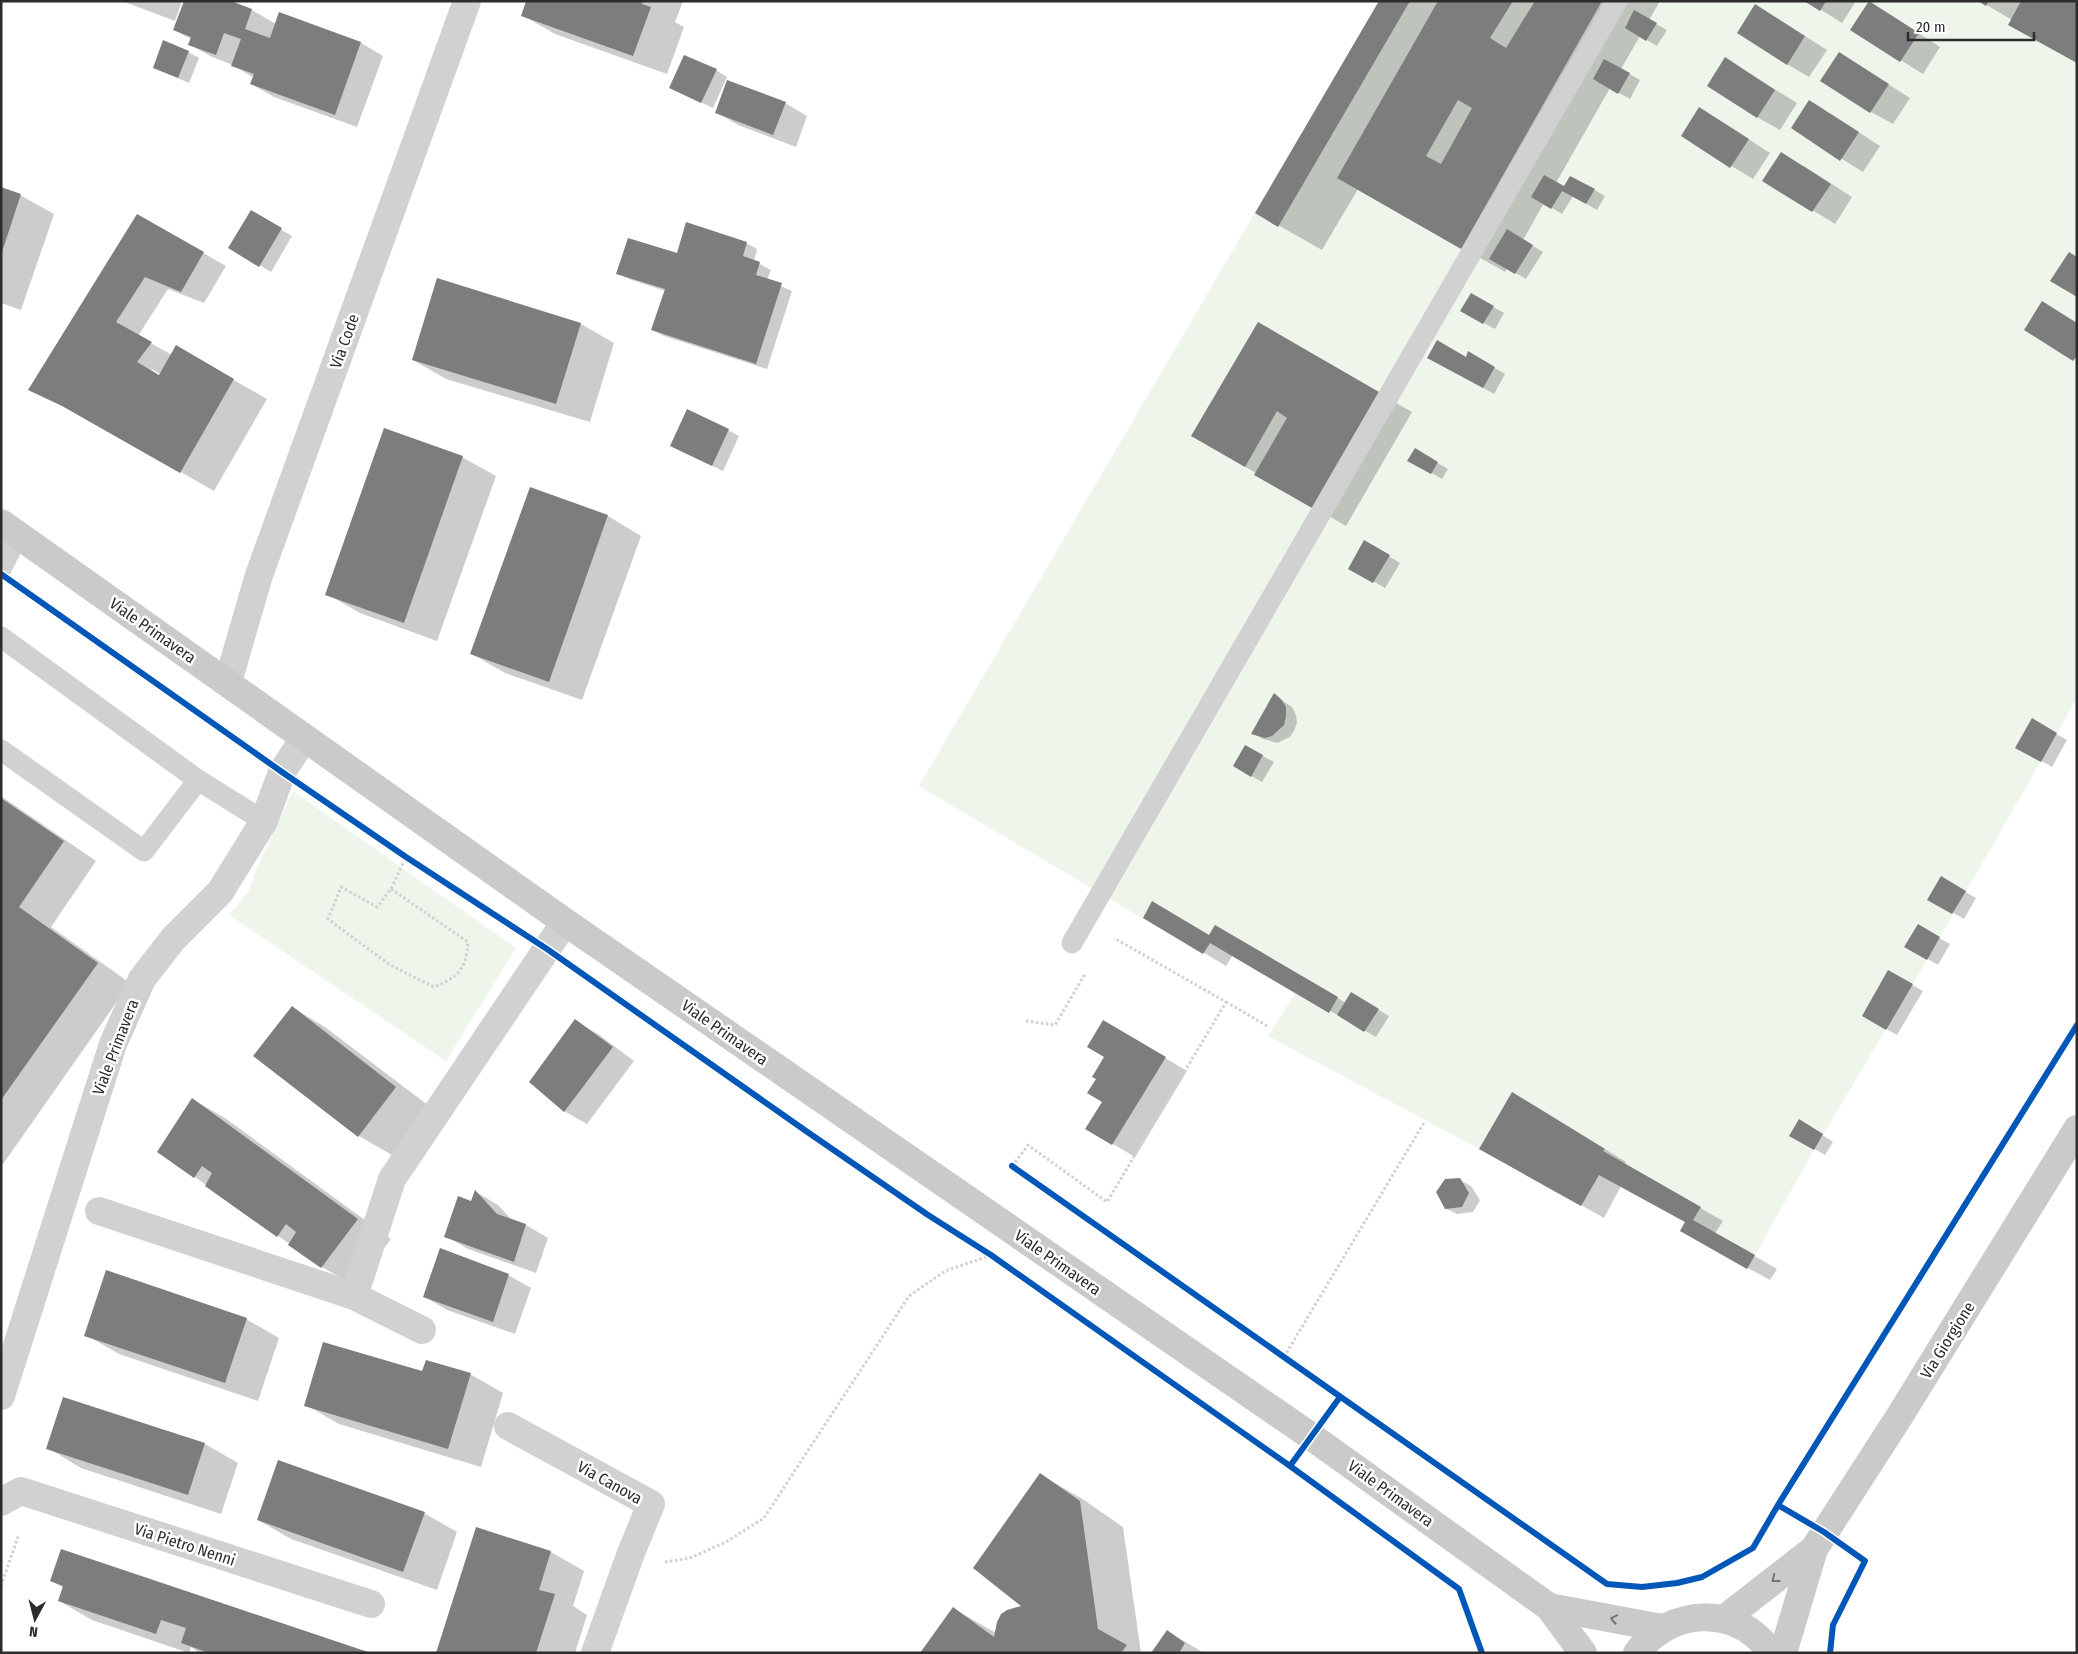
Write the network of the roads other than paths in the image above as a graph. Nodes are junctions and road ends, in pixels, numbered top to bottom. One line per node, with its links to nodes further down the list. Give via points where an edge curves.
1 (467, 1): 6 (street, Via Code, via 259,575)
2 (1617, 1): 12 (lane)
3 (10, 529): 4 (lane); 6 (main road, Viale Primavera)
4 (1, 569)
5 (1, 637): 9 (lane)
6 (228, 682): 7 (main road, Viale Primavera)
7 (304, 738): 10 (street, Viale Primavera, via 282,772); 11 (main road, Viale Primavera)
8 (1, 750): 9 (lane, via 144,851)
9 (198, 780): 10 (lane)
10 (264, 821): 17 (street, Viale Primavera, via 220,892 173,939 142,979 113,1044)
11 (565, 922): 15 (street, via 392,1180); 22 (main road, Viale Primavera, via 1312,1437)
12 (1072, 943)
13 (2077, 1129): 20 (main road, Via Giorgione)
14 (99, 1211): 15 (street)
15 (354, 1296): 16 (street)
16 (422, 1330)
17 (1, 1396)
18 (508, 1426): 25 (street, Via Canova, via 651,1504)
19 (1, 1502): 21 (street, Via Pietro Nenni, via 21,1491)
20 (1814, 1549): 23 (main road, Via Giorgione, one-way to 23); 29 (main road, Via Giorgione)
21 (371, 1604)
22 (1548, 1607): 24 (main road, Viale Primavera, one-way to 22); 26 (main road, Viale Primavera)
23 (1724, 1619): 24 (main road, via 1686,1618); 28 (main road, via 1758,1637)
24 (1662, 1628): 27 (main road)
25 (595, 1653)
26 (1582, 1653)
27 (1637, 1653)
28 (1771, 1653)
29 (1783, 1653)

